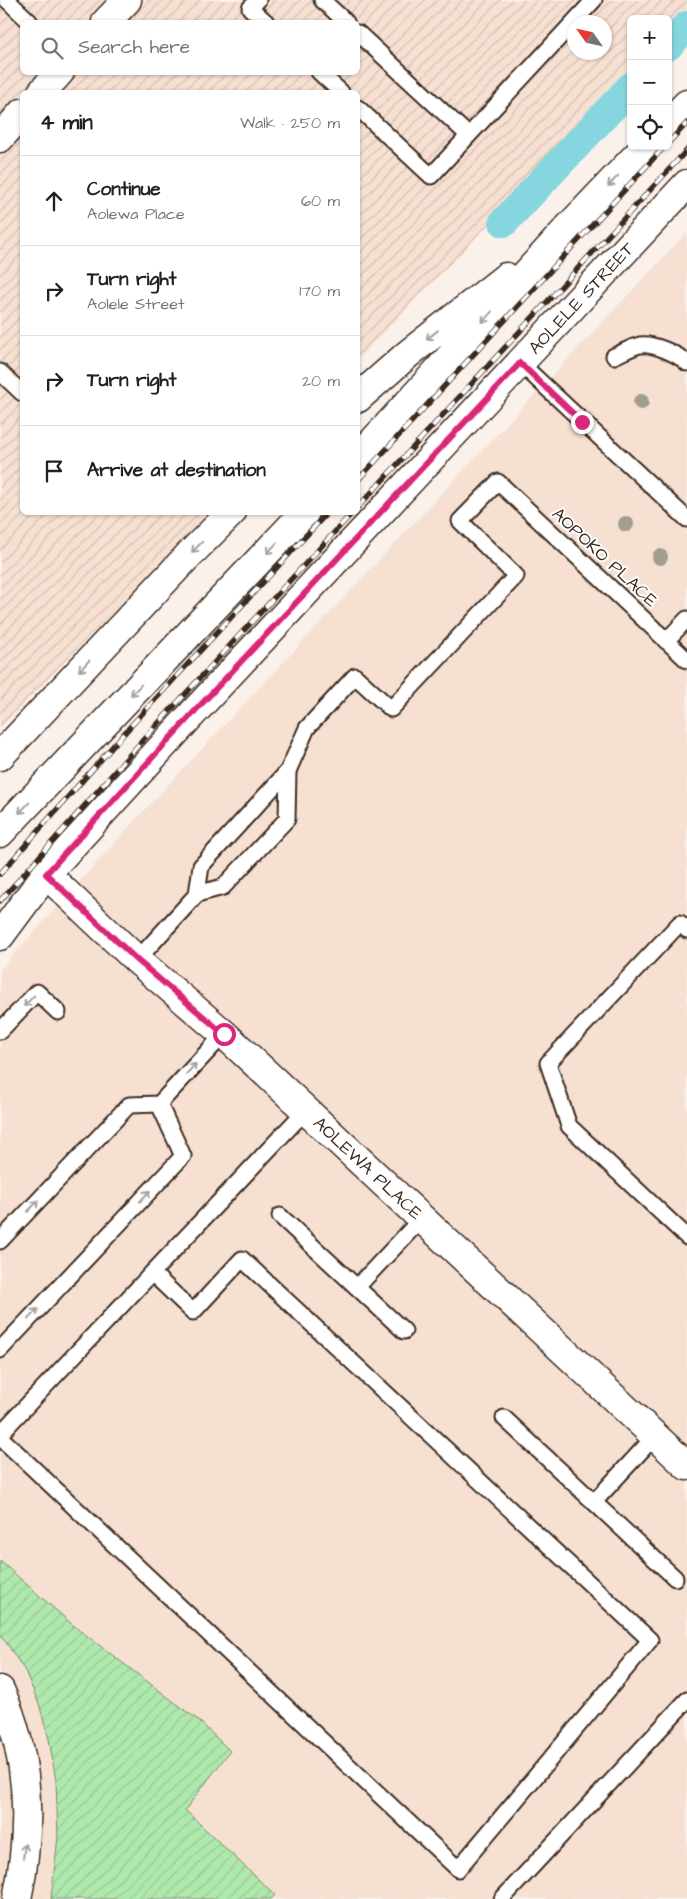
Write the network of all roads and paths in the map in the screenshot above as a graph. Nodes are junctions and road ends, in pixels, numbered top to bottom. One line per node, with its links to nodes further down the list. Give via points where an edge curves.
1 (7, 0): 6 (lane)
2 (127, 0): 7 (main road)
3 (258, 0): 8 (lane, via 250,8)
4 (322, 0): 9 (lane)
5 (594, 0): 18 (lane)
6 (28, 20)
7 (108, 20)
8 (264, 20)
9 (344, 20)
10 (360, 35): 18 (lane)
11 (57, 75): 13 (main road)
12 (322, 75): 14 (lane)
13 (44, 90)
14 (339, 90)
15 (687, 104): 17 (main road)
16 (360, 110): 18 (lane, via 431,176)
17 (672, 119)
18 (468, 136)
19 (642, 150): 21 (main road, one-way to 21)
20 (687, 184): 23 (main road, AOLELE STREET)
21 (567, 230): 27 (main road, one-way to 27, via 408,354); 28 (main road, one-way to 28)
22 (614, 356): 24 (lane, via 641,345 661,348)
23 (520, 363): 31 (lane); 38 (main road, AOLELE STREET)
24 (687, 363)
25 (0, 372): 26 (lane)
26 (20, 391)
27 (360, 396)
28 (360, 456)
29 (229, 515): 35 (main road, one-way to 35)
30 (302, 515): 37 (main road, one-way to 37)
31 (687, 519)
32 (687, 619): 33 (lane)
33 (666, 641): 34 (lane, AOPOKO PLACE); 36 (lane, AOPOKO PLACE, via 498,482 460,520 516,576 391,709 355,676 307,728)
34 (687, 660)
35 (0, 756)
36 (288, 771): 39 (lane, via 201,866); 39 (lane, via 287,819 223,887)
37 (0, 833)
38 (46, 874): 40 (main road, AOLELE STREET); 42 (main road, AOLELE STREET); 43 (main road, AOLEWA PLACE)
39 (197, 894): 43 (lane)
40 (0, 902)
41 (687, 930): 51 (lane, via 680,923 548,1063 569,1126)
42 (0, 936)
43 (137, 960): 46 (main road, AOLEWA PLACE)
44 (58, 1012): 45 (lane, one-way to 45, via 37,992)
45 (0, 1031)
46 (224, 1034): 47 (lane, one-way to 46); 48 (main road, AOLEWA PLACE)
47 (159, 1104): 52 (lane, one-way to 47, via 129,1105); 56 (lane, one-way to 47, via 183,1156)
48 (306, 1110): 50 (main road, AOLEWA PLACE); 53 (lane)
49 (280, 1216): 54 (lane)
50 (422, 1218): 54 (lane); 59 (main road, AOLEWA PLACE)
51 (687, 1237)
52 (0, 1241)
53 (152, 1273): 58 (lane); 58 (lane, via 193,1312 242,1259 650,1640 458,1869)
54 (357, 1287): 55 (lane)
55 (404, 1332)
56 (0, 1350)
57 (504, 1418): 61 (lane)
58 (0, 1436)
59 (655, 1436): 60 (main road, AOLEWA PLACE); 61 (lane)
60 (687, 1466)
61 (594, 1502): 62 (lane)
62 (675, 1578)
63 (0, 1690): 65 (main road, one-way to 63, via 27,1828 26,1788 21,1753)
64 (687, 1700): 66 (lane)
65 (17, 1899)
66 (502, 1899)

